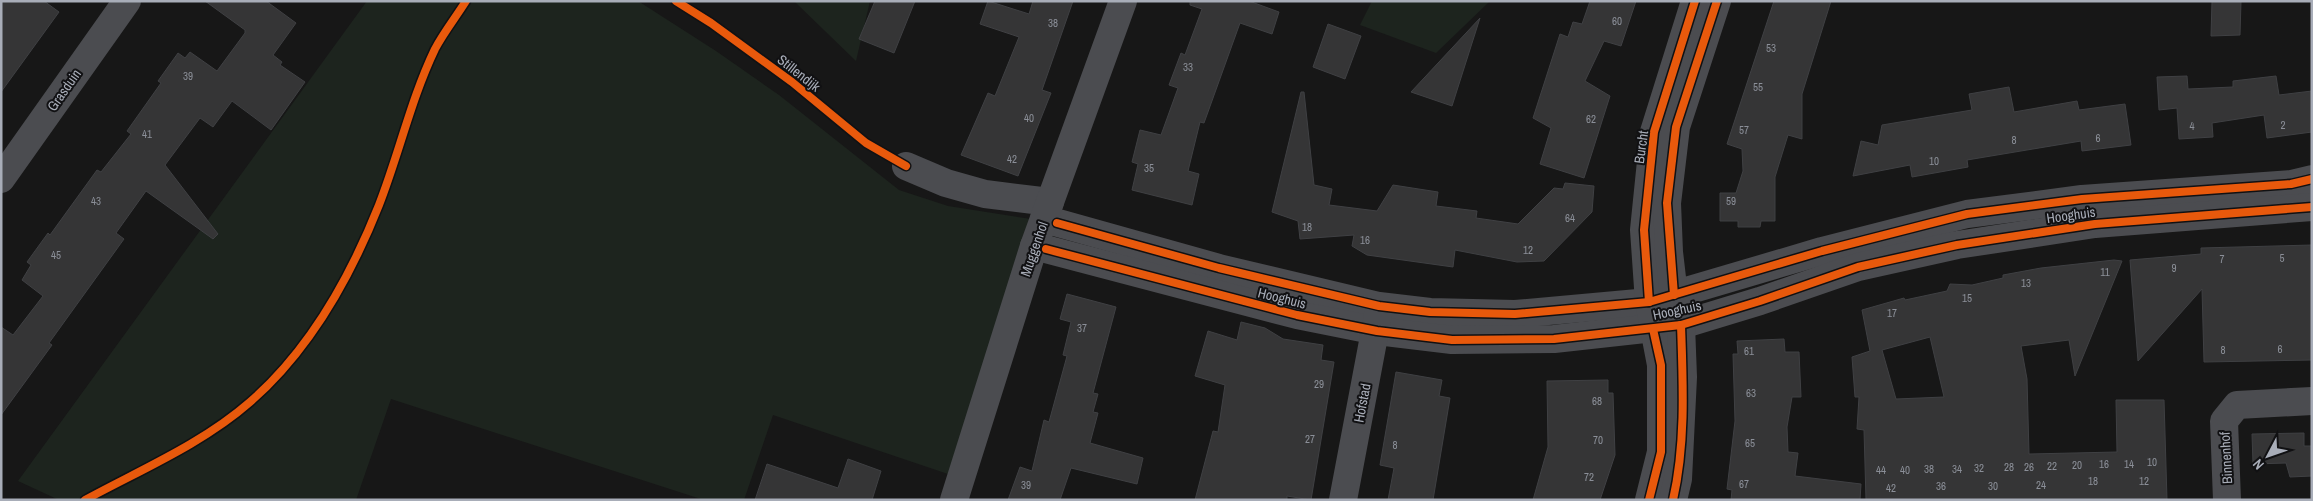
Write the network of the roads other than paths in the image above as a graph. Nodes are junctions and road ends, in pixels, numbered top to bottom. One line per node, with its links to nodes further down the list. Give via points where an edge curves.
1 (127, 1): 6 (street, Grasduin)
2 (1123, 1): 9 (street, Muggenhol)
3 (1695, 1): 11 (street, Burcht, via 1654,132 1644,230)
4 (1717, 1): 11 (street, Burcht, via 1676,127)
5 (906, 166): 9 (street, via 946,183)
6 (1, 179)
7 (2312, 179): 11 (street, Hooghuis, via 2291,184 2082,199 1967,214 1822,251)
8 (2312, 207): 13 (street, Hooghuis, via 2095,224 1957,244 1858,267)
9 (1047, 211): 10 (street, Muggenhol); 12 (street, Hooghuis)
10 (1034, 246): 12 (street, Hooghuis, via 1297,315); 16 (street, Muggenhol)
11 (1661, 298): 12 (street, Hooghuis, via 1515,314 1430,312); 13 (street, Burcht); 14 (street, Burcht)
12 (1378, 318): 14 (street, Hooghuis, via 1452,340 1554,339); 17 (street, Hofstad)
13 (1681, 325): 14 (street, Hooghuis); 19 (street, Burcht, via 1682,424)
14 (1653, 329): 18 (street, Burcht, via 1661,365 1661,452)
15 (2312, 401): 20 (street, Binnenhof, via 2237,405 2224,421)
16 (954, 500)
17 (1343, 500)
18 (1650, 500)
19 (1673, 500)
20 (2228, 500)

